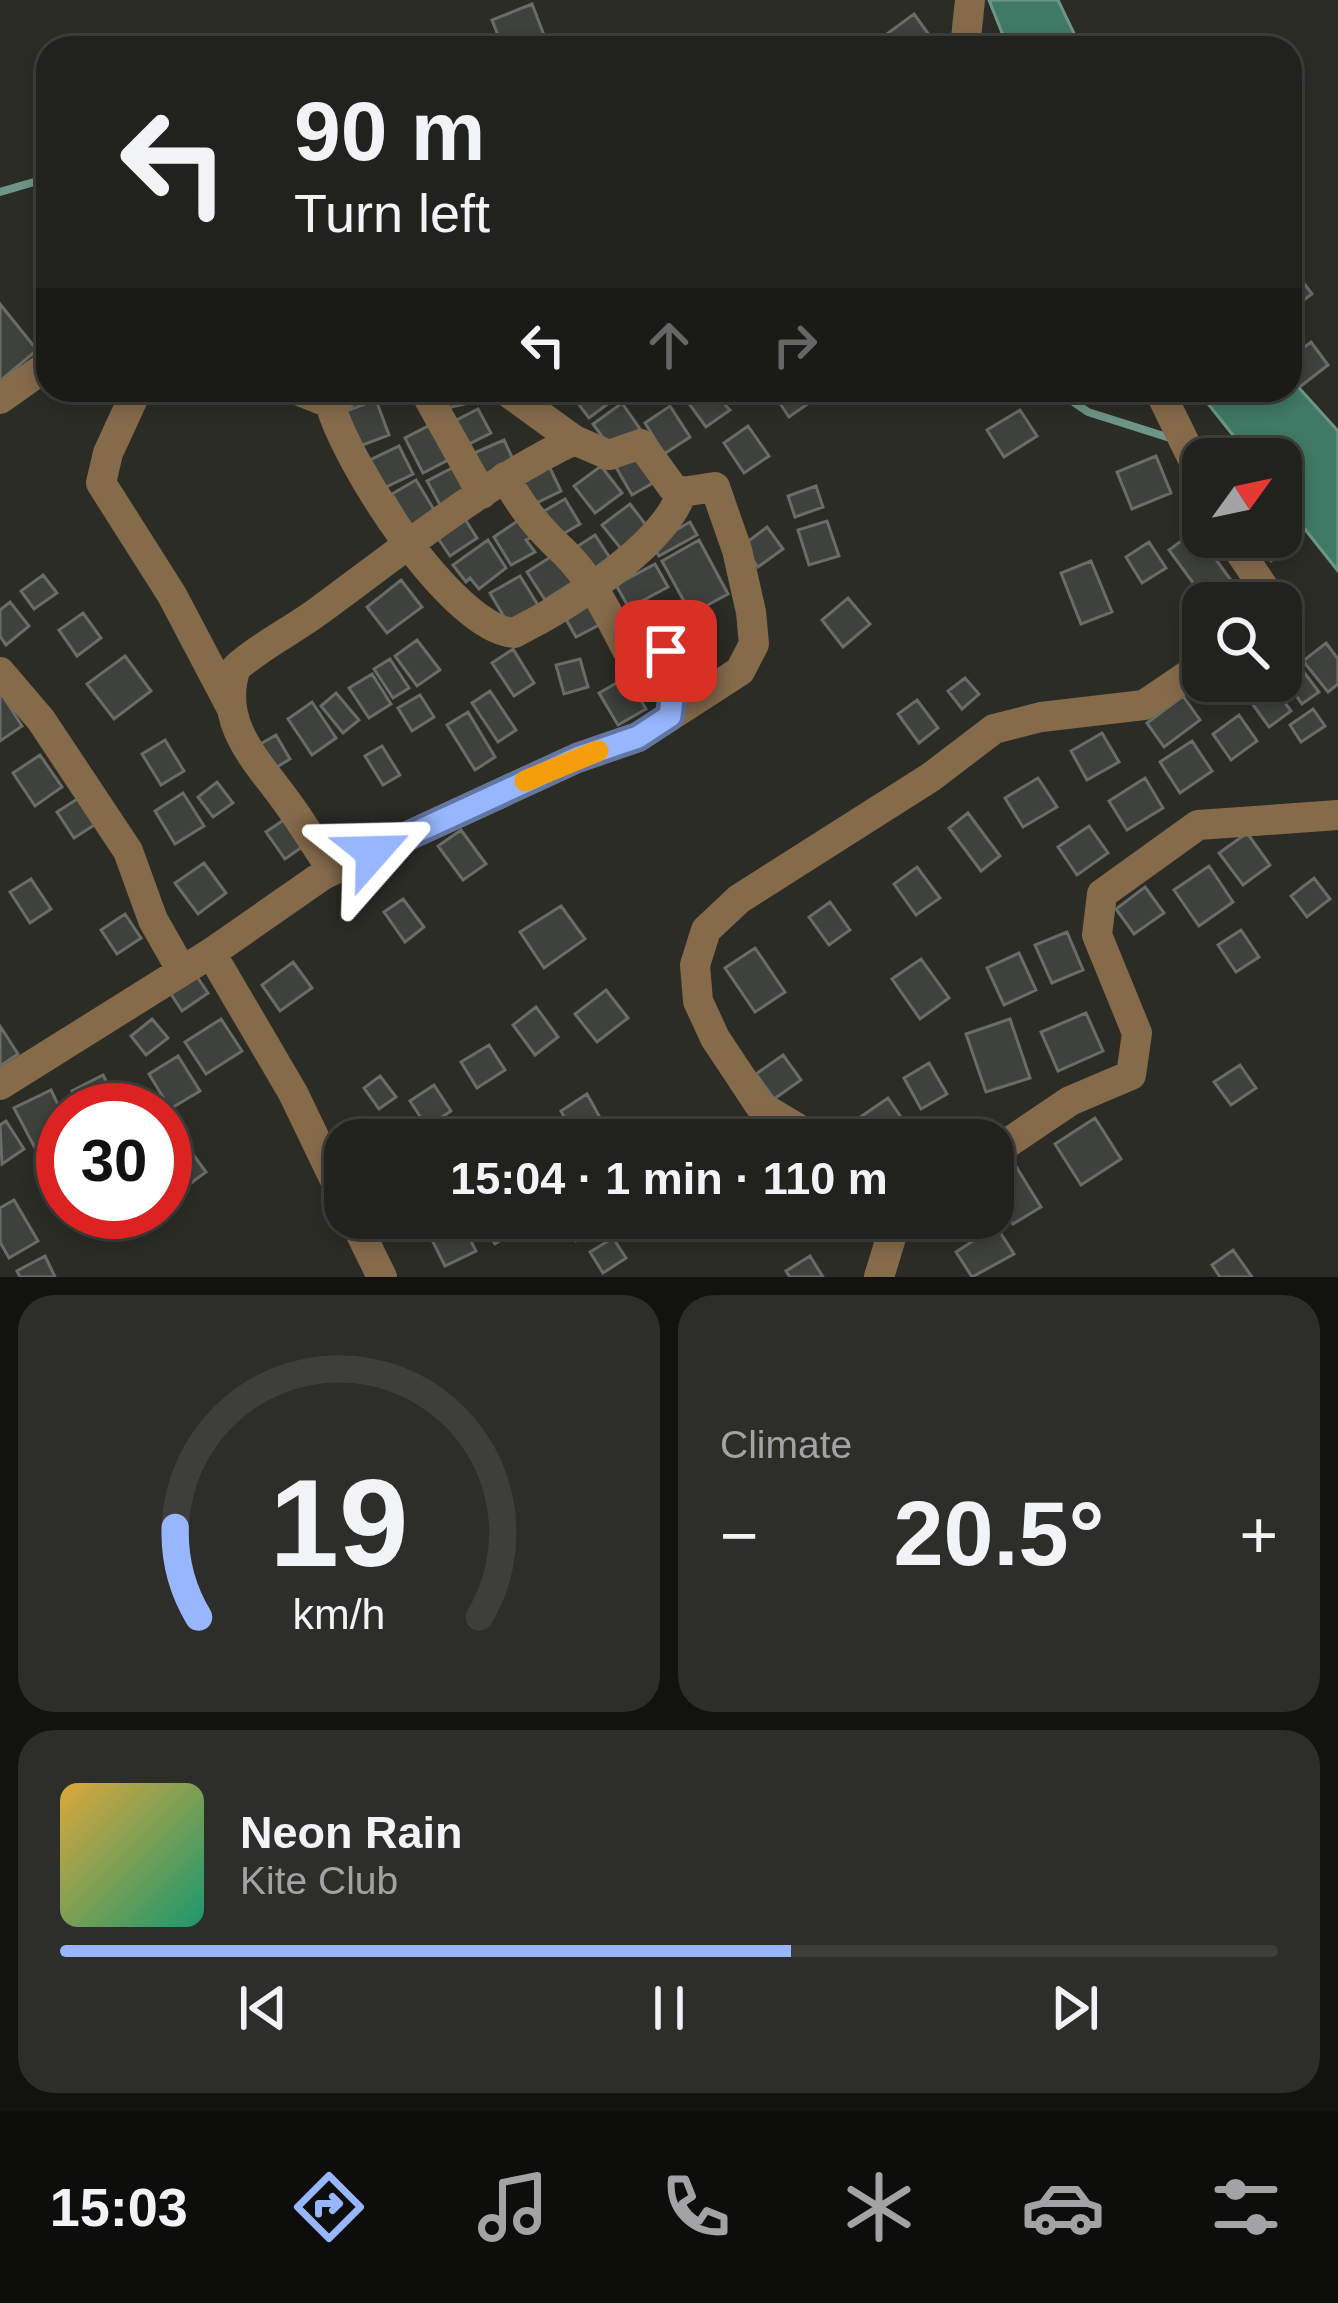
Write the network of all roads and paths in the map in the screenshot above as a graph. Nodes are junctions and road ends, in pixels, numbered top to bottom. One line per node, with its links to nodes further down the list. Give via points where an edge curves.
1 (970, 0): 2 (street)
2 (966, 36)
3 (36, 374): 4 (street)
4 (0, 399)
5 (131, 402): 18 (street, via 101,483)
6 (341, 402): 14 (street, via 348,450)
7 (433, 402): 12 (street)
8 (522, 402): 11 (street)
9 (1165, 402): 10 (street)
10 (1184, 438)
11 (574, 440): 12 (street); 13 (street, via 609,455 641,443)
12 (494, 486): 14 (street); 15 (street)
13 (682, 491): 15 (street, via 674,515); 19 (street, via 715,487 737,550 754,644 740,671)
14 (406, 542): 15 (street, via 499,632 514,633); 18 (street, via 236,668)
15 (591, 589): 19 (street, via 627,650 666,651 675,676)
16 (0, 672): 23 (street, via 128,850)
17 (1182, 679): 25 (street, via 1144,705 994,729 739,899 706,930 695,965 698,1001 760,1106)
18 (232, 709): 21 (street, via 251,758)
19 (670, 716): 21 (street)
20 (1338, 815): 26 (street, via 1198,825 1102,894 1097,935 1137,1034 1131,1076 1070,1101)
21 (332, 871): 22 (street)
22 (211, 953): 23 (street); 27 (street)
23 (182, 971): 24 (street)
24 (0, 1085)
25 (782, 1119)
26 (1014, 1139)
27 (324, 1157)
28 (363, 1239): 30 (street)
29 (890, 1239): 31 (street)
30 (382, 1277)
31 (878, 1277)

